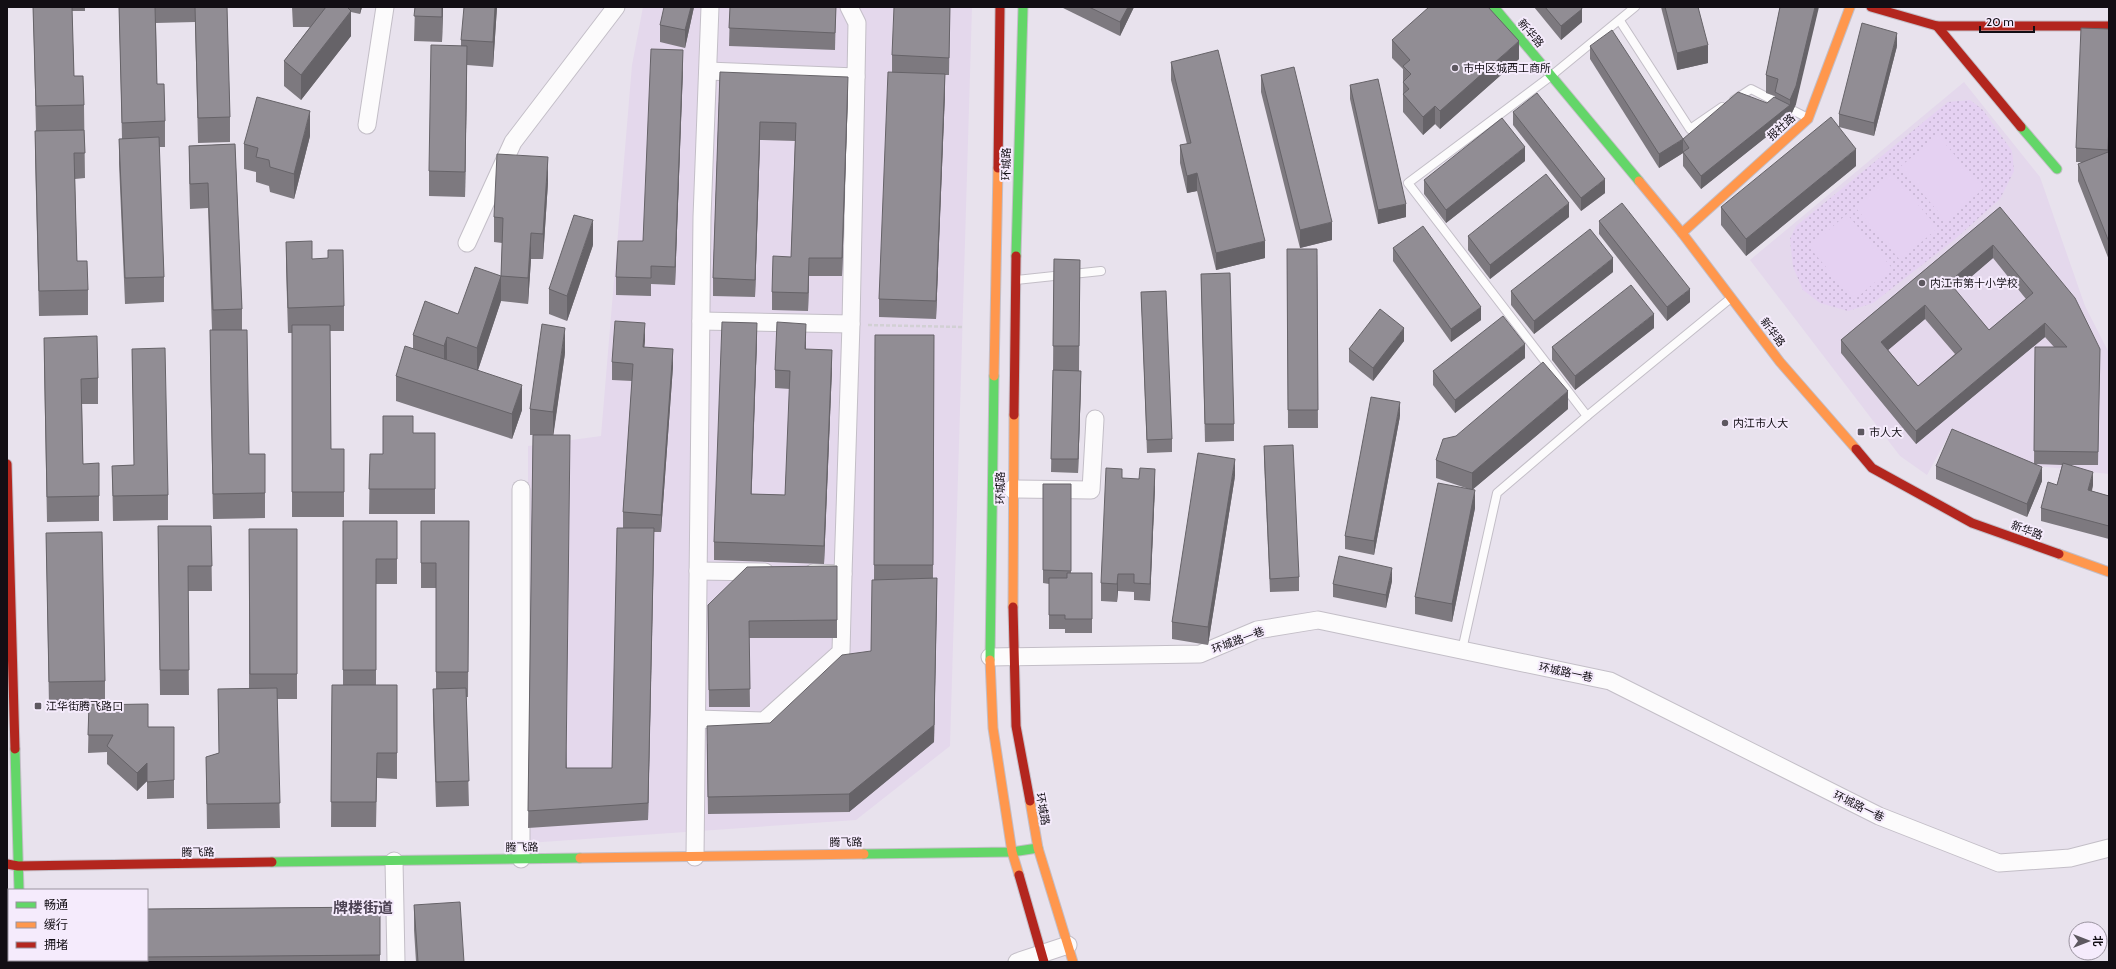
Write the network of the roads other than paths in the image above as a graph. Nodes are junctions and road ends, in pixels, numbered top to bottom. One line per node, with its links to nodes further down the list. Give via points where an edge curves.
1 (385, 7): 18 (street)
2 (616, 7): 21 (street, via 513,142)
3 (710, 7): 14 (street)
4 (850, 7): 16 (street, via 857,23)
5 (1000, 7): 37 (street, 环城路)
6 (1023, 7): 23 (street, 环城路)
7 (1494, 7): 15 (street, 新华路)
8 (1635, 7): 11 (lane)
9 (1850, 7): 17 (street, 报社路)
10 (1871, 7): 12 (street)
11 (1620, 21): 15 (lane); 17 (lane, via 1690,129 1751,89)
12 (1937, 26): 13 (street); 19 (street)
13 (2109, 26)
14 (708, 71): 16 (street); 25 (street)
15 (1551, 76): 20 (street, 新华路); 27 (lane, via 1408,183)
16 (856, 77): 26 (street)
17 (1808, 119): 20 (street, 报社路)
18 (367, 125)
19 (2057, 169)
20 (1682, 233): 24 (street, 新华路)
21 (467, 243)
22 (1100, 271): 23 (lane)
23 (1015, 280): 31 (street, 环城路)
24 (1732, 298): 27 (lane); 33 (street, 新华路, via 1780,362 1872,468 1972,523)
25 (701, 321): 26 (street); 32 (street)
26 (851, 324): 34 (street)
27 (1587, 416): 35 (lane, via 1497,493)
28 (1096, 419): 31 (street, via 1091,490)
29 (7, 464): 46 (street)
30 (521, 489): 43 (street)
31 (1012, 489): 36 (street, 环城路)
32 (698, 571): 34 (street); 38 (street)
33 (2109, 572)
34 (843, 574): 38 (street, via 841,652 764,721)
35 (1462, 650): 36 (street, 环城路一巷, via 1318,620 1258,630 1200,654); 40 (street, 环城路一巷, via 1610,681 1879,816 1998,863 2070,858)
36 (1013, 656): 37 (street, 环城路一巷); 39 (street, 环城路, via 1016,726)
37 (990, 657): 41 (street, 环城路, via 993,728)
38 (697, 719): 42 (street)
39 (1038, 848): 41 (street, 腾飞路); 49 (street, 环城路)
40 (2109, 848)
41 (1012, 852): 42 (street, 腾飞路); 50 (street, 环城路)
42 (695, 857): 43 (street, 腾飞路)
43 (521, 859): 44 (street, 腾飞路)
44 (394, 861): 46 (street, 腾飞路); 51 (street)
45 (7, 864): 46 (street, 腾飞路)
46 (18, 866): 47 (street); 48 (street)
47 (7, 874)
48 (19, 889)
49 (1068, 945): 50 (street); 53 (street, 环城路)
50 (1043, 958): 52 (street)
51 (396, 962)
52 (1017, 962)
53 (1073, 962)

